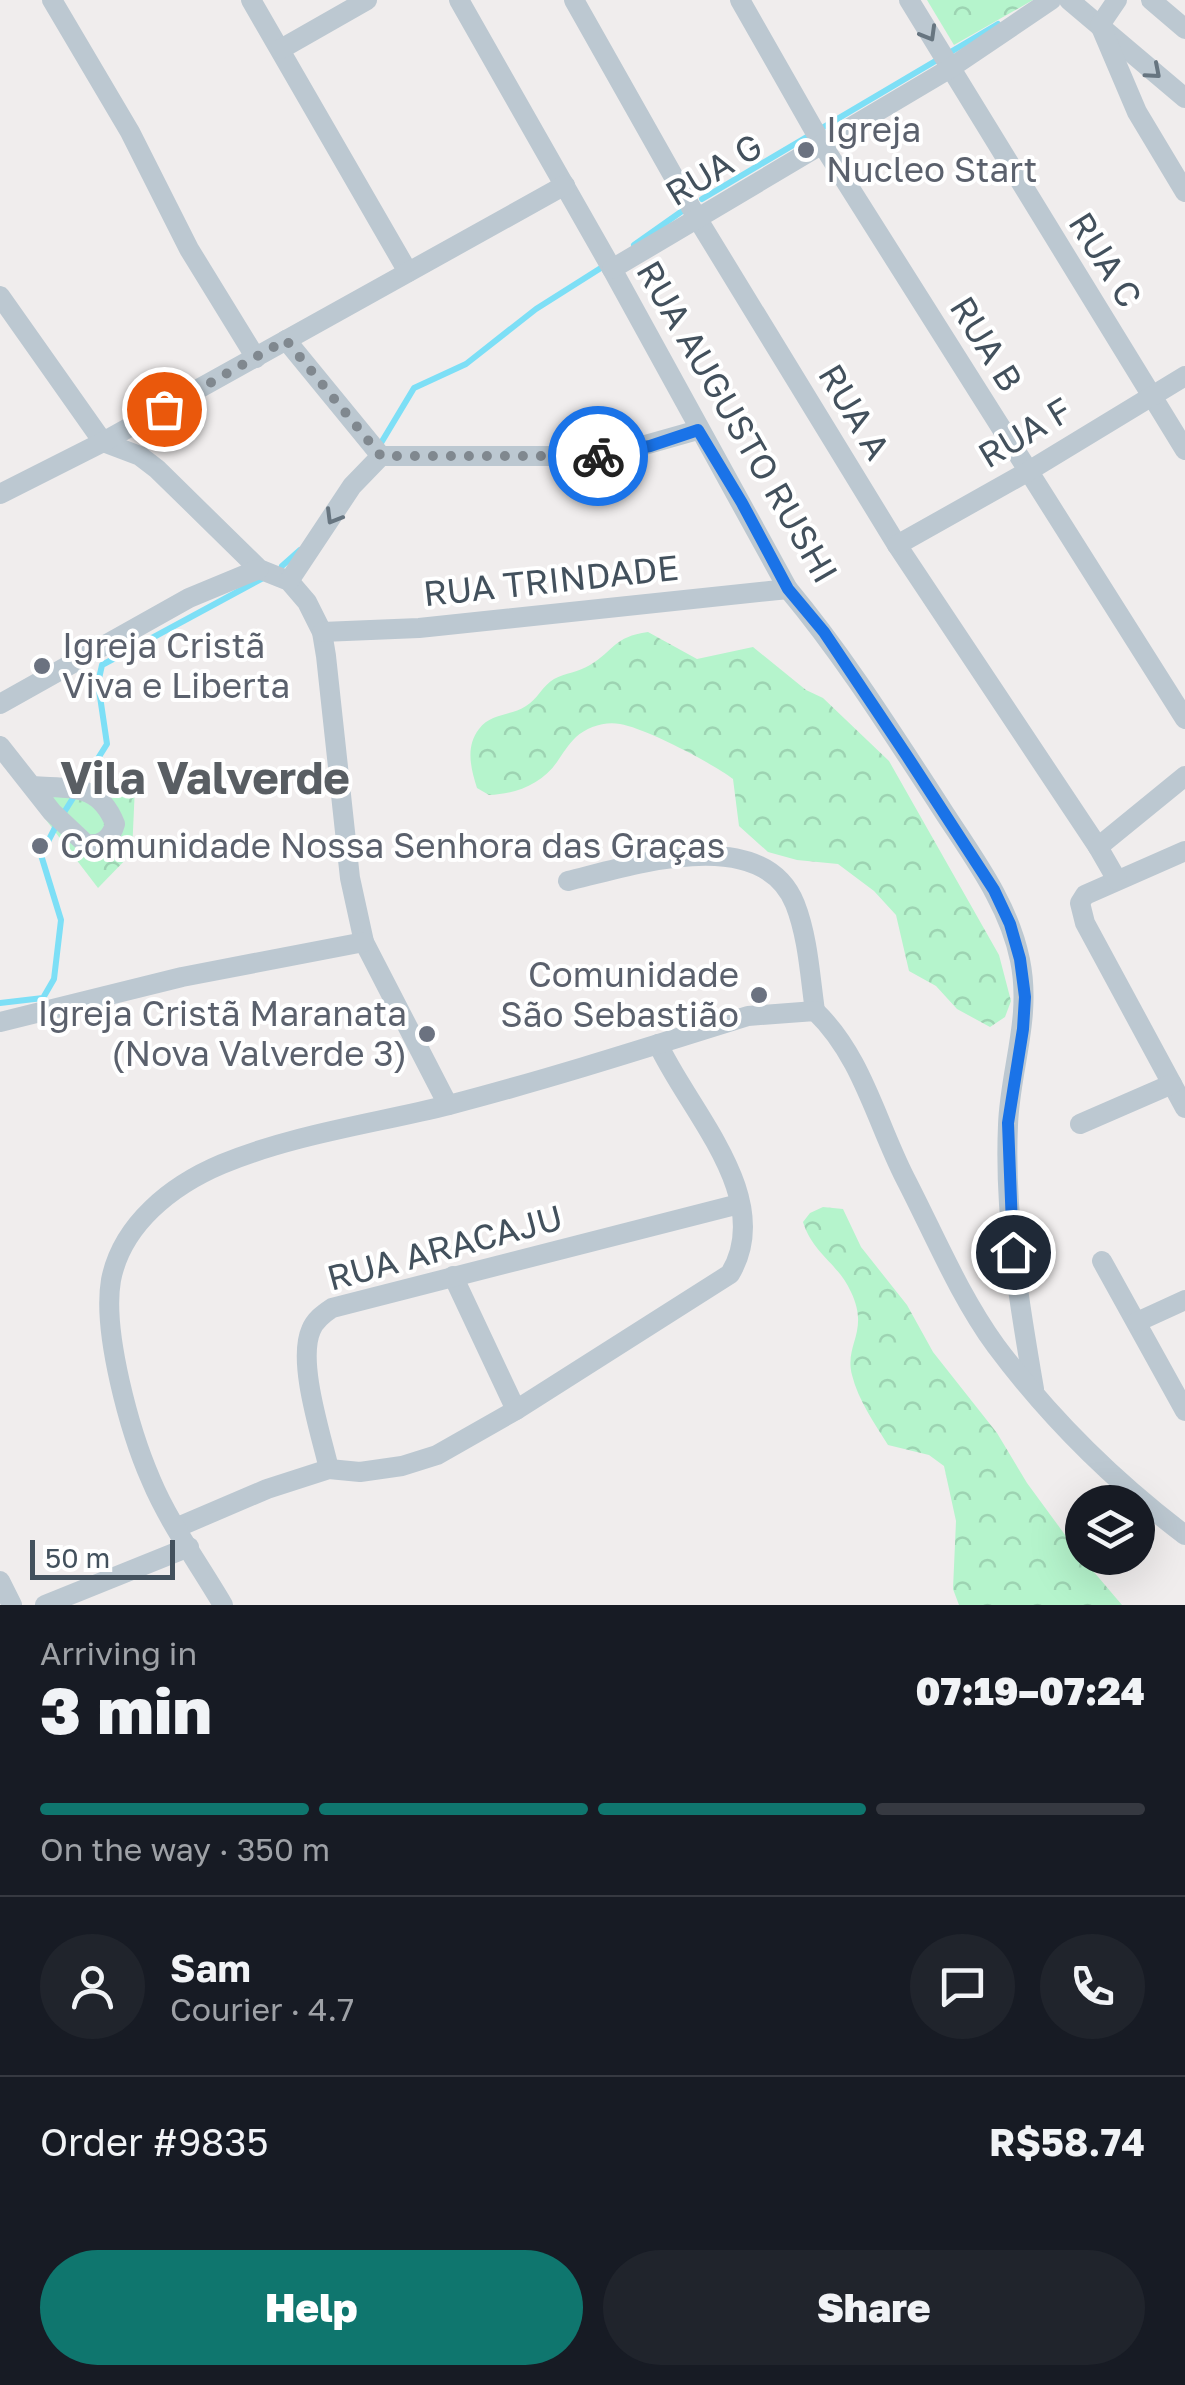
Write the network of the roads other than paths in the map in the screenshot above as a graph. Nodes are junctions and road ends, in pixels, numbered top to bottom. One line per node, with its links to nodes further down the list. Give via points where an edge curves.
1 (52, 0): 25 (street)
2 (250, 0): 14 (street)
3 (367, 0): 14 (street)
4 (459, 0): 18 (street, RUA AUGUSTO RUSHI)
5 (574, 0): 20 (street, RUA A)
6 (740, 0): 17 (street, RUA B)
7 (909, 0): 15 (street, RUA C, one-way to 15)
8 (1051, 0): 15 (street, RUA G)
9 (1069, 0): 12 (street)
10 (1117, 0): 12 (street)
11 (1151, 0): 13 (street)
12 (1100, 25): 16 (street, one-way to 16); 19 (street, via 1137,112)
13 (1185, 29)
14 (281, 49): 22 (street)
15 (949, 69): 17 (street, RUA G); 27 (street, RUA C)
16 (1185, 98)
17 (822, 144): 20 (street, RUA G); 32 (street, RUA B)
18 (565, 185): 21 (street, RUA AUGUSTO RUSHI); 22 (street)
19 (1185, 192)
20 (697, 218): 21 (street, RUA G); 34 (street, RUA A)
21 (612, 268): 28 (street, RUA AUGUSTO RUSHI)
22 (408, 272): 24 (street)
23 (1, 299): 29 (street)
24 (286, 340): 25 (street); 31 (street)
25 (256, 358): 29 (street)
26 (1185, 376): 27 (street, RUA F)
27 (1150, 395): 30 (street, RUA C); 32 (street, RUA F)
28 (698, 430): 31 (street, via 606,456); 37 (street, RUA AUGUSTO RUSHI)
29 (103, 442): 33 (street); 35 (street, via 157,468)
30 (1185, 450)
31 (381, 456): 36 (street, one-way to 36, via 352,486)
32 (1027, 472): 34 (street, RUA F); 40 (street, RUA B)
33 (0, 494)
34 (897, 545): 44 (street, RUA A)
35 (259, 569): 36 (street); 39 (street, via 189,598)
36 (289, 581): 38 (street)
37 (788, 589): 38 (street, RUA TRINDADE); 61 (street, RUA AUGUSTO RUSHI, via 907,756 1010,924 1025,997 1008,1123 1010,1222)
38 (322, 632): 48 (street, via 350,878)
39 (0, 704)
40 (1185, 719)
41 (0, 746): 43 (street)
42 (1185, 776): 44 (street)
43 (33, 786)
44 (1098, 847): 46 (street, RUA A)
45 (1185, 851): 46 (street)
46 (1117, 880): 52 (street, via 1085,895 1085,923)
47 (568, 881): 49 (street, via 663,858 708,855 766,870 794,900)
48 (364, 942): 50 (street); 53 (street)
49 (815, 1011): 51 (street, via 748,1016); 61 (street, via 852,1057 898,1163 996,1345)
50 (0, 1022)
51 (658, 1044): 53 (street); 56 (street, via 715,1137)
52 (1172, 1084): 54 (street); 55 (street)
53 (448, 1105): 65 (street, via 308,1134 220,1165 146,1212 123,1246 111,1282 118,1374 151,1481)
54 (1185, 1108)
55 (1080, 1124)
56 (739, 1204): 58 (street, RUA ARACAJU); 62 (street, via 741,1255 730,1274)
57 (1102, 1261): 60 (street)
58 (453, 1276): 62 (street); 64 (street, RUA ARACAJU, via 332,1308 310,1331 306,1352)
59 (1185, 1300): 60 (street)
60 (1137, 1322): 63 (street)
61 (1034, 1391): 66 (street, via 1139,1500)
62 (516, 1410): 64 (street, via 437,1455 402,1466)
63 (1185, 1410)
64 (329, 1468): 65 (street)
65 (178, 1527): 67 (street)
66 (1185, 1535)
67 (189, 1547): 70 (street); 71 (street)
68 (0, 1581): 69 (street)
69 (12, 1605)
70 (45, 1605)
71 (223, 1605)

